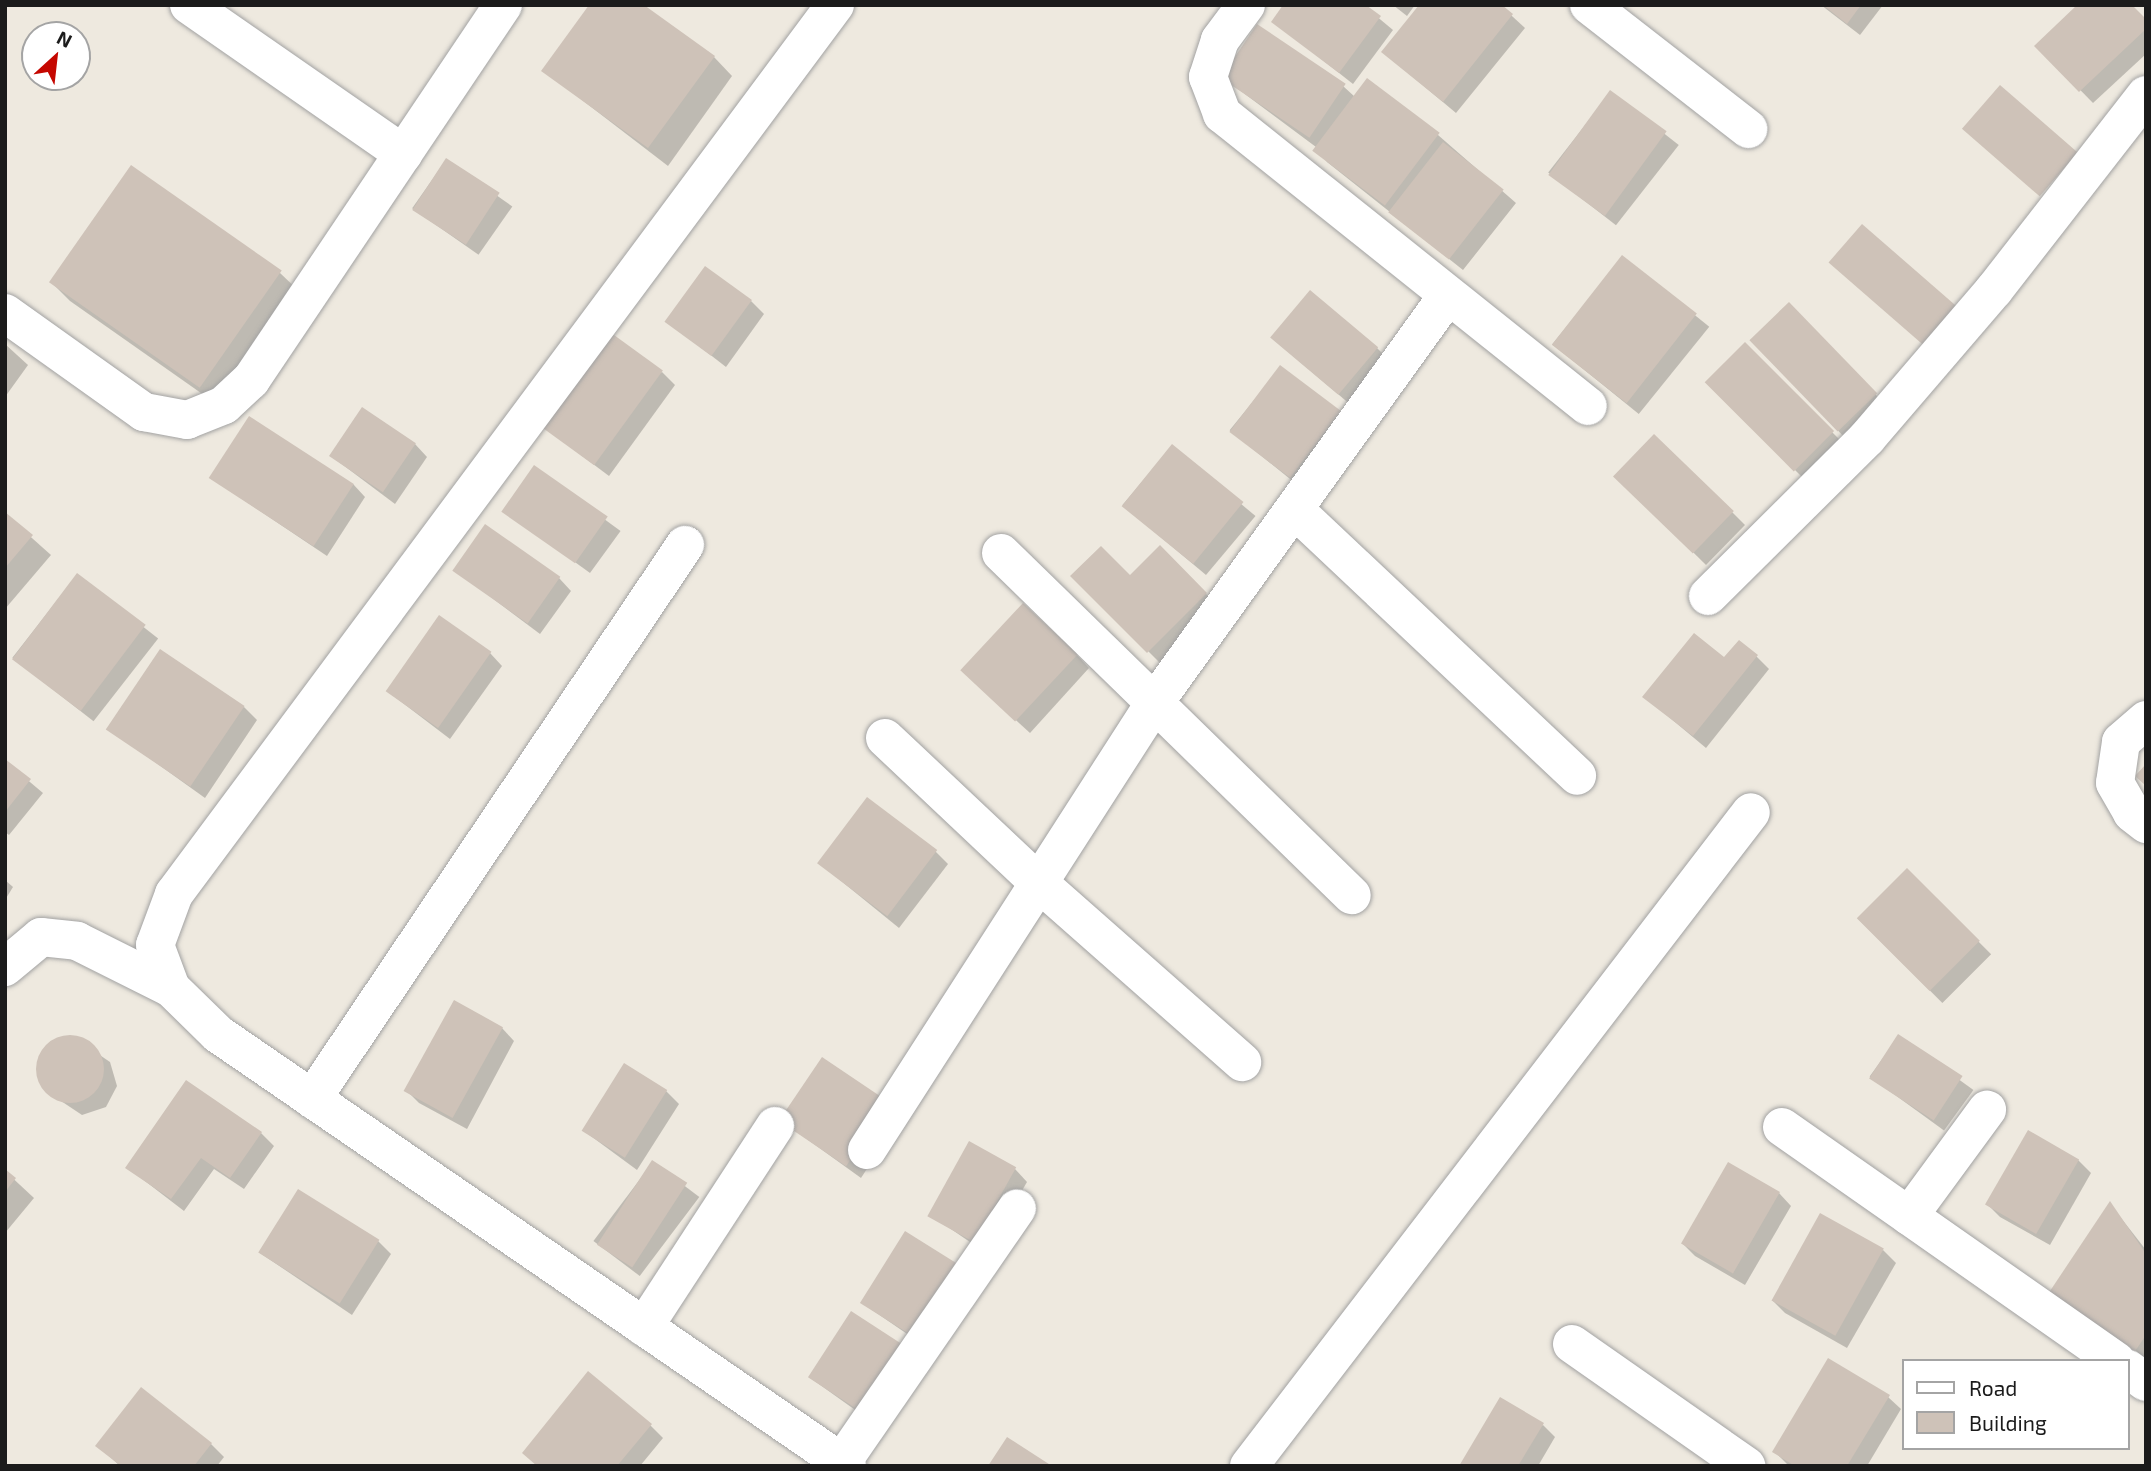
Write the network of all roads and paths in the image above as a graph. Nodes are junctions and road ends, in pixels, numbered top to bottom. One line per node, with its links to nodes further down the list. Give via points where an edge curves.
1 (189, 5): 8 (street)
2 (503, 5): 8 (street)
3 (835, 5): 25 (street, via 174,894 155,945)
4 (1247, 5): 9 (street, via 1220,40 1208,77 1222,114)
5 (1589, 5): 7 (street)
6 (2146, 95): 15 (street, via 1994,290 1867,438)
7 (1748, 129)
8 (403, 154): 10 (street, via 251,380 224,405 187,420 144,412)
9 (1448, 295): 11 (street); 12 (street)
10 (5, 313)
11 (1588, 407)
12 (1294, 509): 16 (street); 19 (street)
13 (685, 545): 27 (street)
14 (1001, 552): 16 (street)
15 (1708, 596)
16 (1155, 702): 22 (street); 23 (street)
17 (2146, 720): 21 (street, via 2120,742 2115,783 2132,813)
18 (885, 738): 22 (street)
19 (1577, 776)
20 (1751, 812): 40 (street)
21 (2146, 824)
22 (1039, 883): 26 (street); 31 (street)
23 (1352, 895)
24 (5, 967): 25 (street, via 41,937 77,941)
25 (171, 988): 27 (street, via 218,1034)
26 (1242, 1062)
27 (312, 1099): 34 (street)
28 (1987, 1110): 33 (street)
29 (775, 1126): 34 (street)
30 (1782, 1126): 33 (street)
31 (867, 1150)
32 (1017, 1208): 39 (street)
33 (1909, 1216): 36 (street)
34 (644, 1326): 39 (street)
35 (1572, 1344): 41 (street)
36 (2113, 1359)
37 (2130, 1370): 38 (street)
38 (2146, 1381)
39 (844, 1464)
40 (1249, 1466)
41 (1746, 1466)

